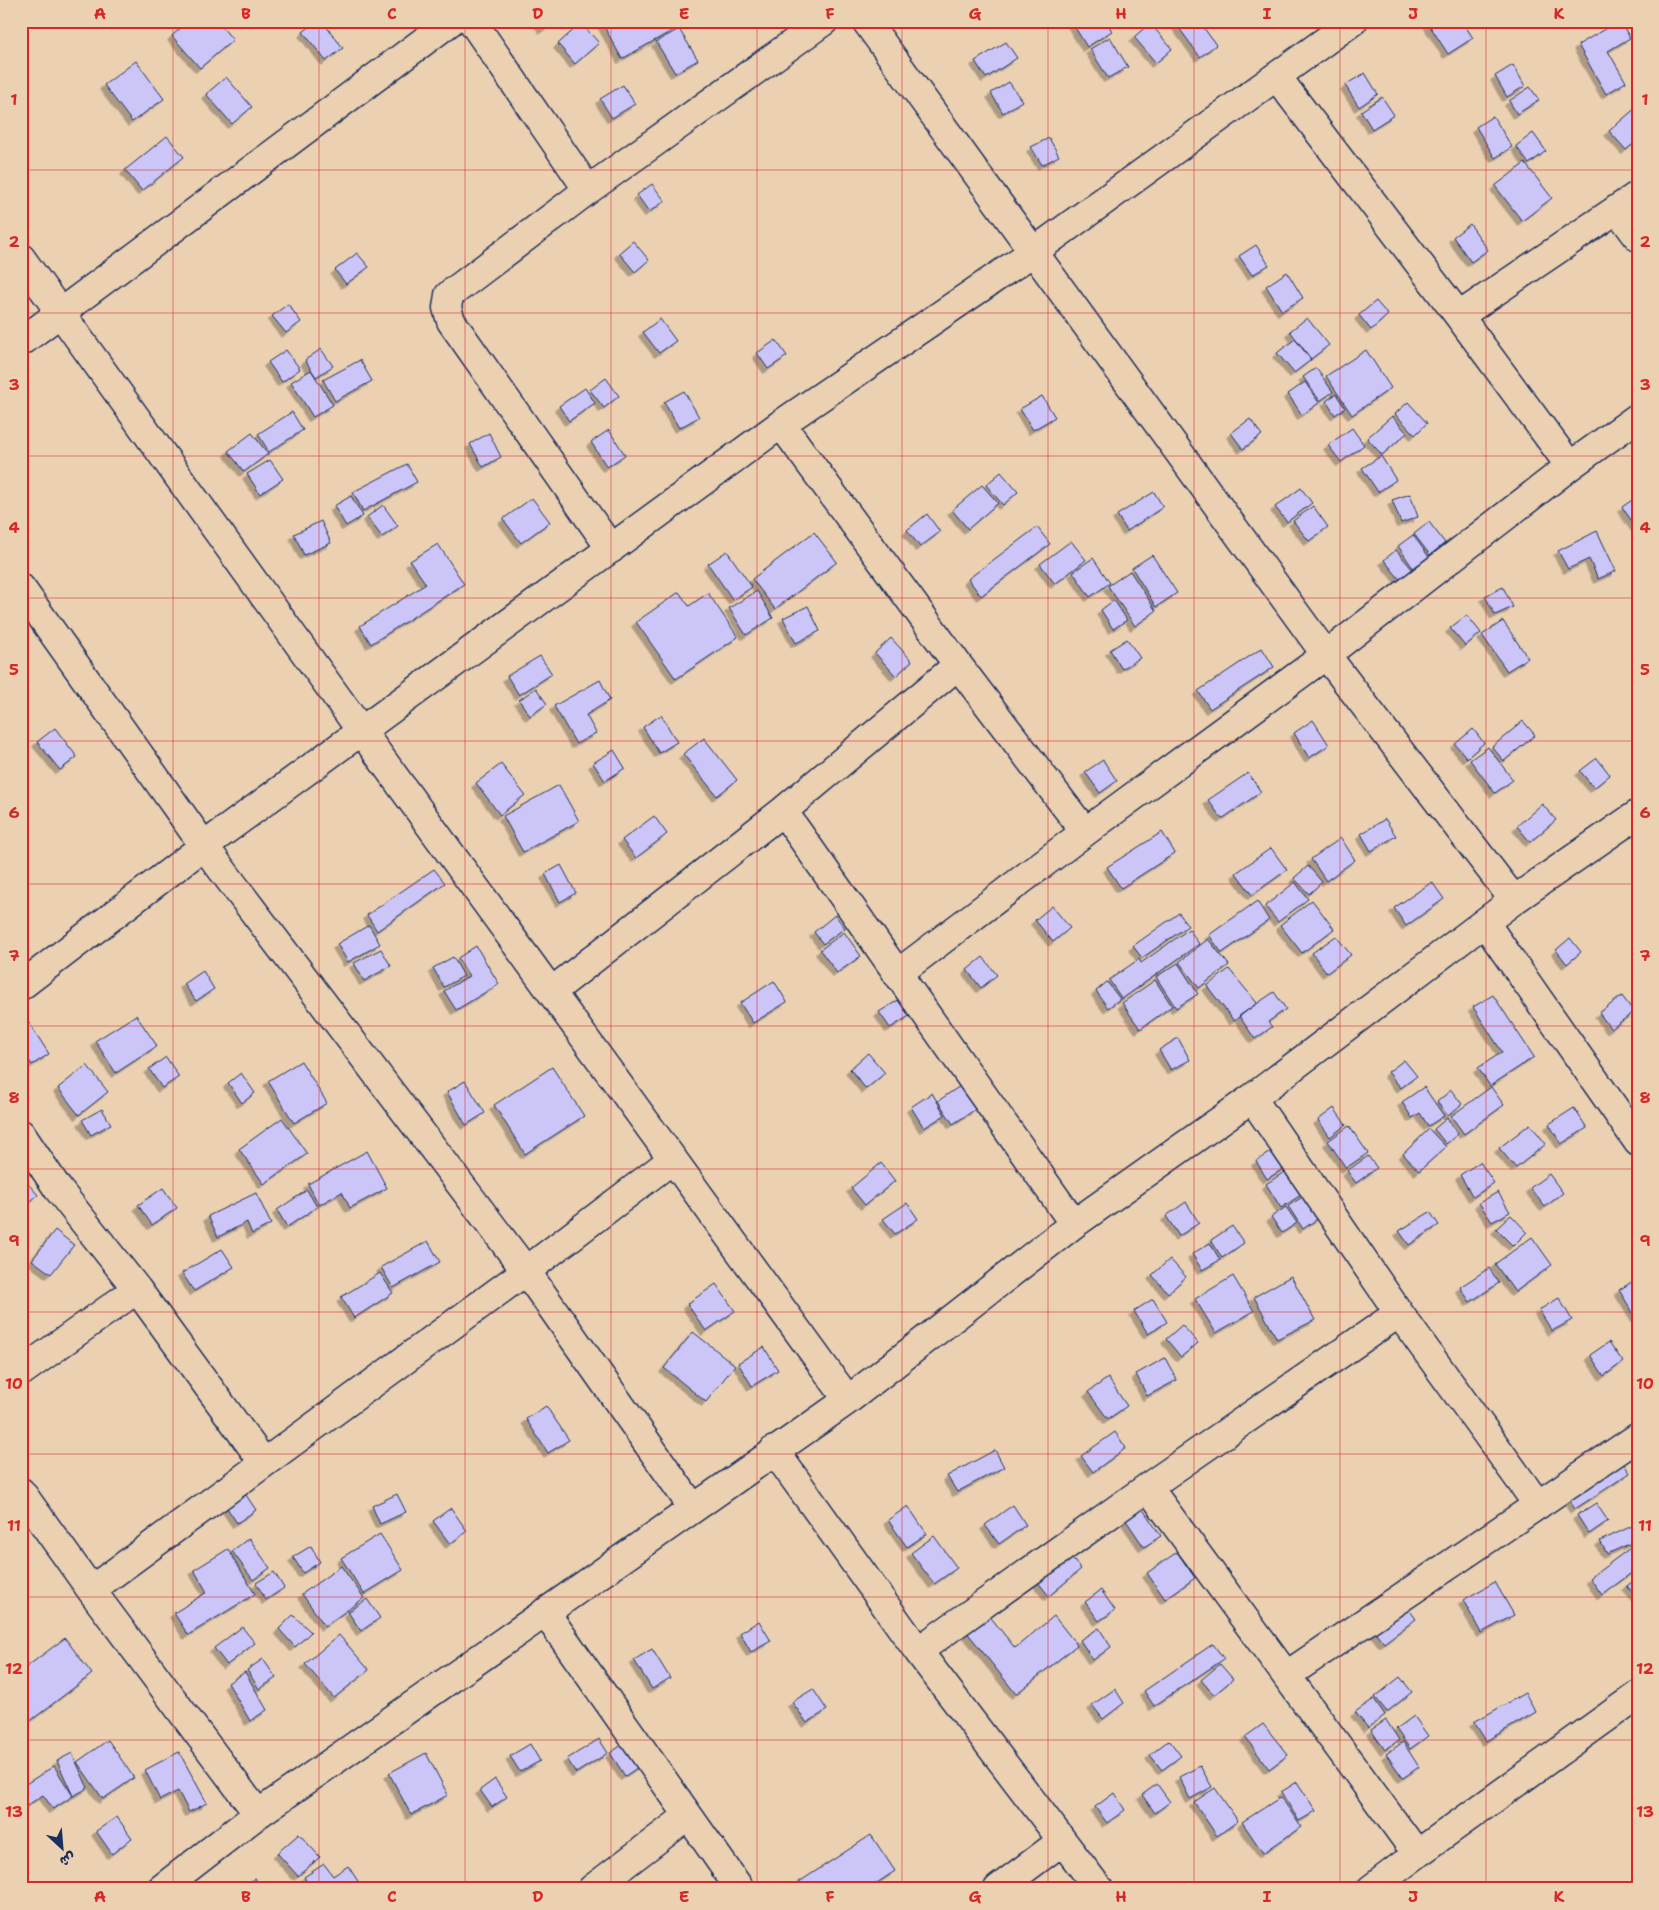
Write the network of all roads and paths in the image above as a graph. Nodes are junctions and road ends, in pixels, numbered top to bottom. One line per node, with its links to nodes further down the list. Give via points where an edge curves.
1 (451, 21): 12 (street)
2 (472, 21): 7 (street)
3 (824, 21): 7 (street)
4 (866, 21): 10 (street)
5 (1353, 21): 6 (street)
6 (1277, 77): 10 (street); 13 (street)
7 (588, 190): 18 (street, via 449,295 447,308 451,321)
8 (1628, 202): 9 (street); 13 (street)
9 (1638, 236)
10 (1033, 252): 16 (street); 20 (street)
11 (21, 258): 12 (street)
12 (60, 312): 14 (street); 22 (street)
13 (1459, 316): 17 (street)
14 (21, 342)
15 (1638, 417): 17 (street)
16 (781, 424): 18 (street); 21 (street)
17 (1570, 466): 20 (street)
18 (611, 549): 22 (street)
19 (21, 588): 26 (street)
20 (1326, 655): 25 (street); 27 (street)
21 (958, 665): 23 (street); 25 (street)
22 (362, 732): 26 (street); 31 (street)
23 (783, 811): 29 (street); 31 (street)
24 (1638, 814): 27 (street)
25 (1085, 832): 29 (street)
26 (204, 846): 30 (street); 37 (street)
27 (1514, 900): 28 (street)
28 (1485, 923): 32 (street); 34 (street)
29 (897, 974): 36 (street)
30 (21, 986)
31 (551, 992): 35 (street)
32 (1252, 1098): 36 (street); 39 (street)
33 (21, 1134): 38 (street, via 58,1189)
34 (1637, 1141)
35 (673, 1159): 37 (street); 41 (street)
36 (1074, 1224): 41 (street)
37 (526, 1271): 44 (street); 48 (street)
38 (136, 1288): 40 (street); 44 (street)
39 (1399, 1313): 45 (street); 47 (street)
40 (21, 1372)
41 (848, 1400): 43 (street)
42 (1638, 1437): 47 (street)
43 (774, 1450): 48 (street); 51 (street)
44 (264, 1463): 49 (street)
45 (1148, 1487): 51 (street); 52 (street)
46 (21, 1492): 49 (street)
47 (1538, 1505): 52 (street)
48 (693, 1508): 50 (street)
49 (91, 1590): 54 (street)
50 (545, 1612): 54 (street); 55 (street)
51 (918, 1651): 56 (street)
52 (1287, 1675): 57 (street)
53 (1638, 1695): 57 (street)
54 (258, 1814): 58 (street)
55 (688, 1816): 59 (street); 60 (street)
56 (1062, 1841): 61 (street); 62 (street)
57 (1417, 1854): 63 (street)
58 (161, 1889)
59 (592, 1889)
60 (740, 1889)
61 (998, 1889)
62 (1099, 1889)
63 (1371, 1889)

